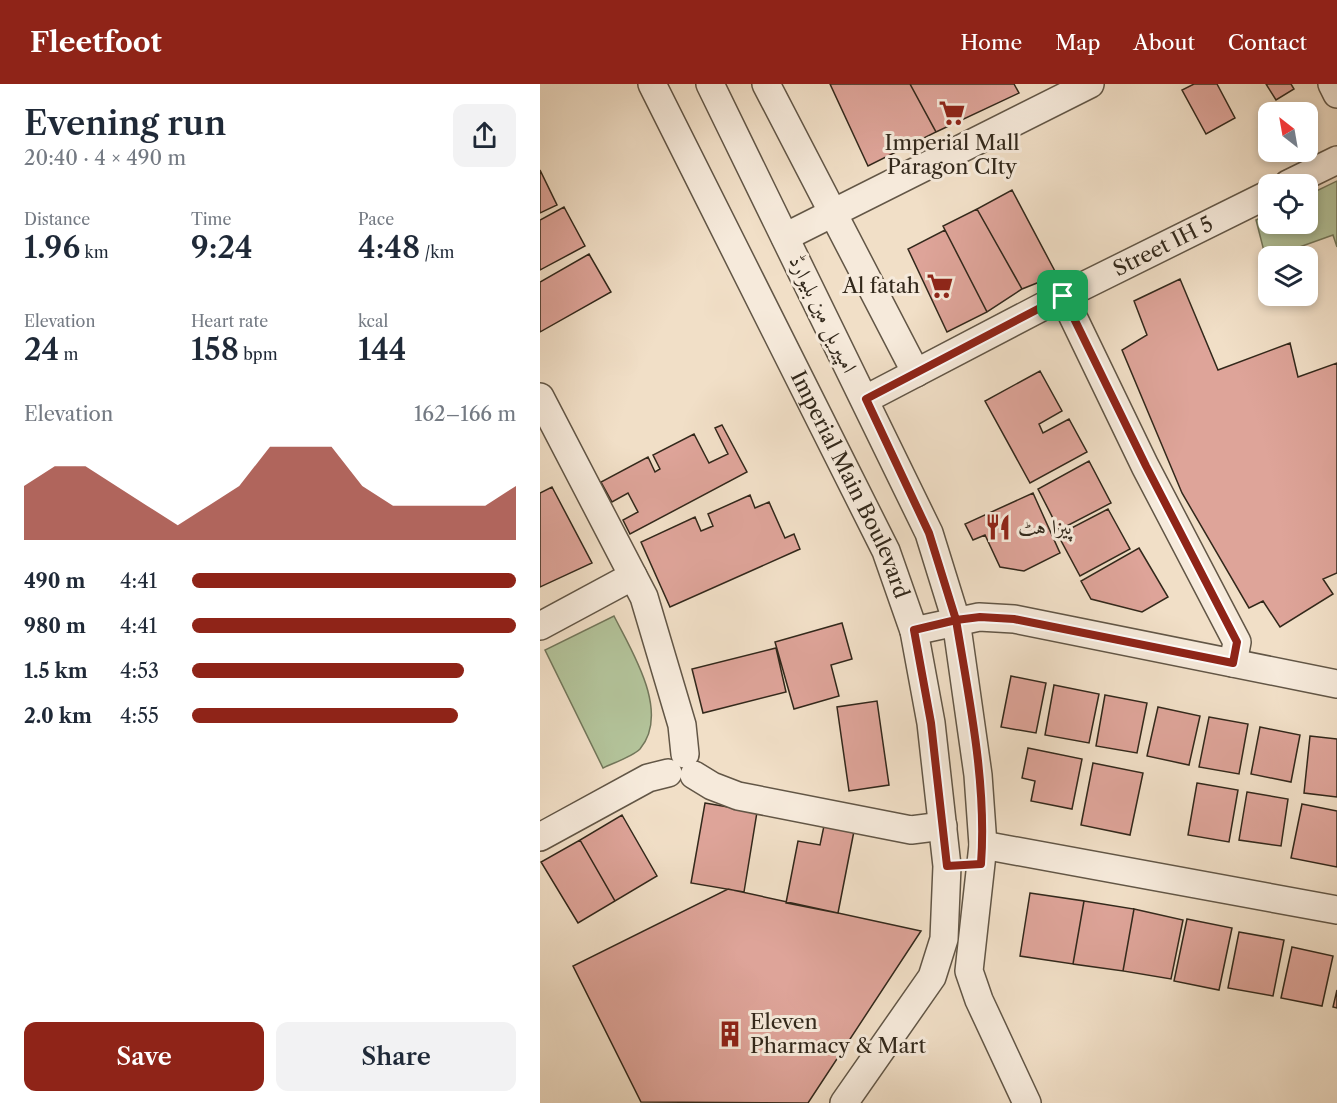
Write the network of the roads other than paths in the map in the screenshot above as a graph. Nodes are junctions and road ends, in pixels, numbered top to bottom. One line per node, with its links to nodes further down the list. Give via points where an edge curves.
1 (652, 84): 19 (street, Imperial Main Boulevard, via 866,506)
2 (710, 84): 11 (street, امپیریل مین بلیوارڈ)
3 (766, 84): 10 (street)
4 (1090, 84): 10 (street)
5 (1332, 84): 6 (street)
6 (1337, 94)
7 (1337, 160): 8 (street)
8 (1308, 174)
9 (1258, 199): 12 (street, Street IH 5)
10 (831, 213): 11 (street); 13 (street)
11 (785, 237): 14 (street, امپیریل مین بلیوارڈ)
12 (1063, 296): 13 (street, Street IH 5); 20 (street, via 1150,476 1237,642)
13 (916, 373): 14 (street, Street IH 5)
14 (866, 399): 17 (street, امپیریل مین بلیوارڈ, via 929,533)
15 (543, 413): 16 (street)
16 (633, 576): 18 (street); 22 (street, via 644,597 682,726)
17 (956, 620): 19 (street); 20 (street, via 1014,619); 25 (street, امپیریل مین بلیوارڈ, via 978,776)
18 (540, 626)
19 (914, 630): 23 (street, Imperial Main Boulevard, via 931,723)
20 (1233, 663): 21 (street)
21 (1337, 684)
22 (682, 768): 23 (street, via 738,796 911,830); 24 (street, via 648,778)
23 (943, 826): 26 (street, Imperial Main Boulevard)
24 (540, 837)
25 (982, 855): 26 (street); 27 (street); 29 (street, امپیریل مین بلیوارڈ, via 969,956 971,981)
26 (947, 866): 28 (street, Imperial Main Boulevard, via 944,939 932,977)
27 (1337, 910)
28 (844, 1103)
29 (1027, 1103)

